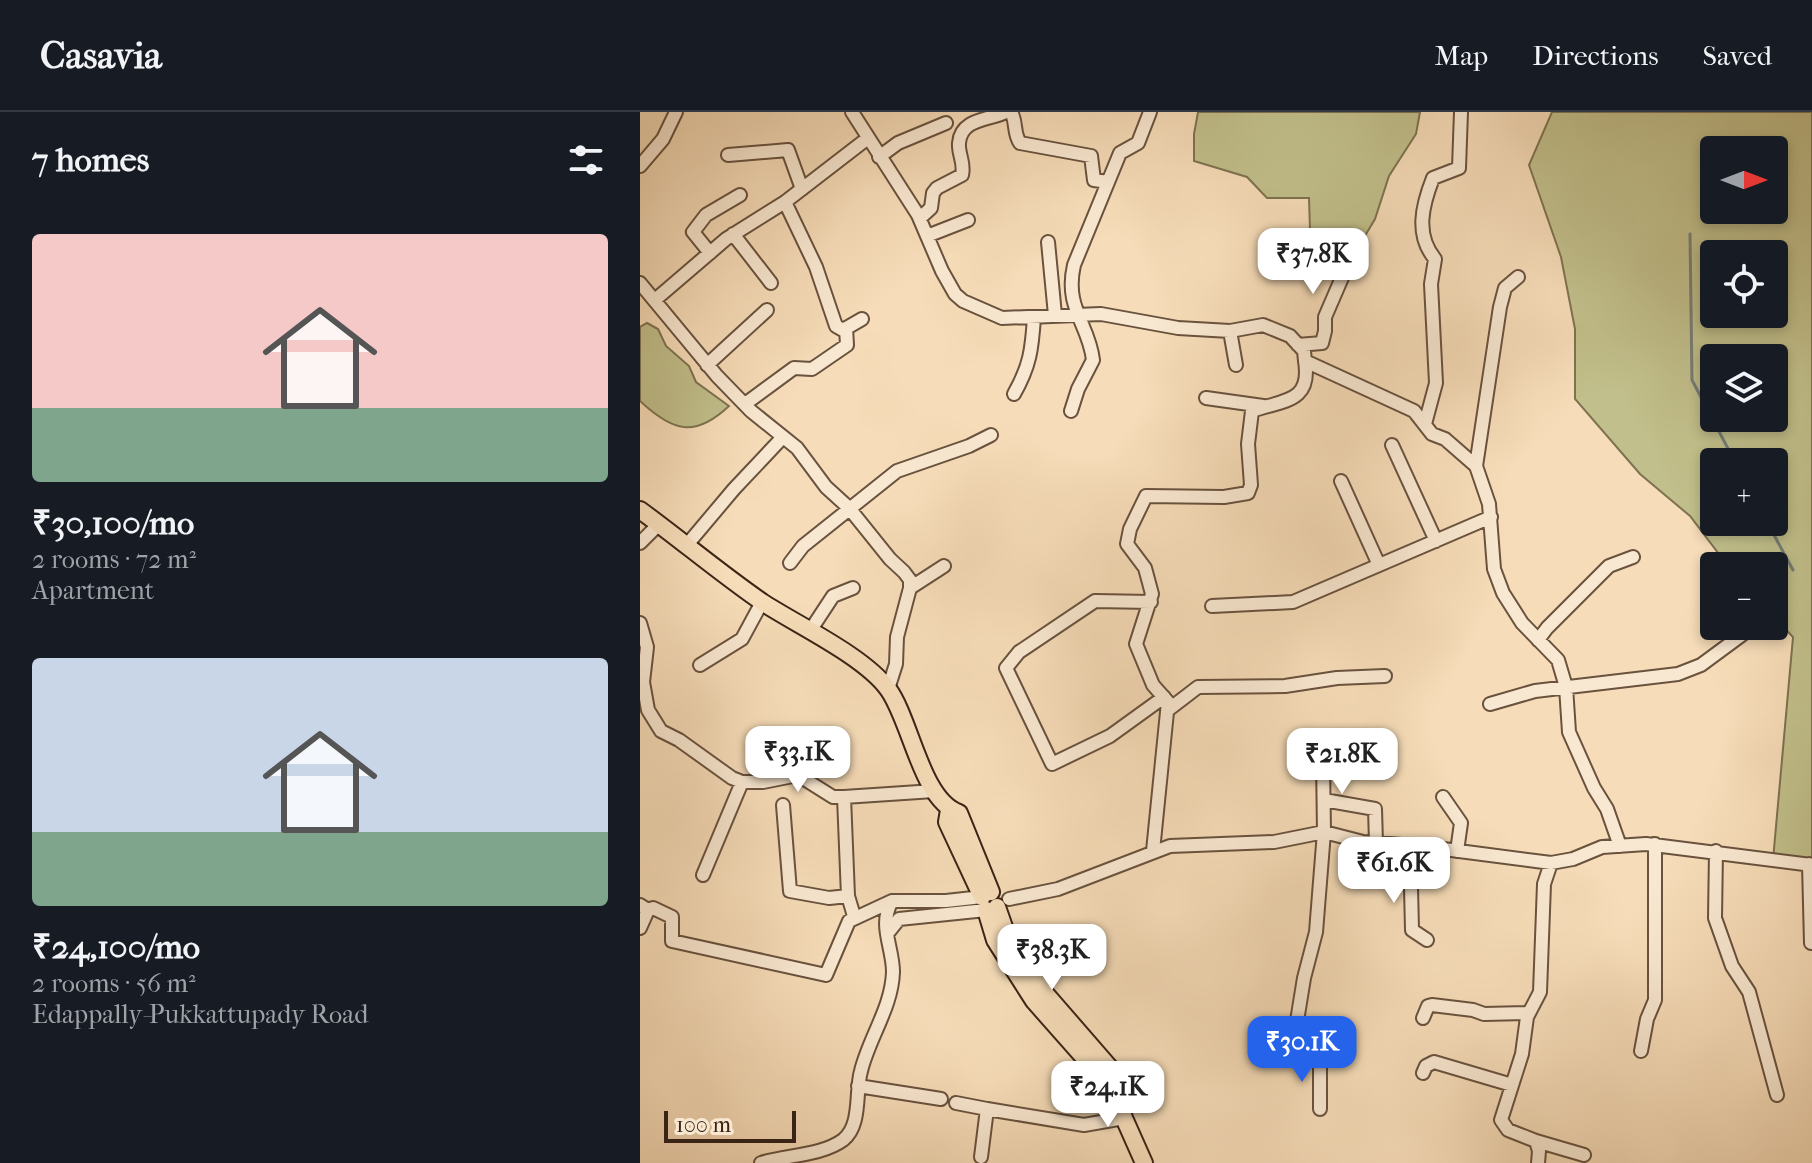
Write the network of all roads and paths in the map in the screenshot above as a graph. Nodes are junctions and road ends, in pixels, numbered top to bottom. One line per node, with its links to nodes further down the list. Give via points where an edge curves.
1 (676, 112): 10 (street, via 663,139)
2 (852, 112): 7 (street)
3 (1008, 112): 11 (street, via 1020,143 1091,156 1094,180); 15 (street, via 966,127 959,143 962,175 937,188 933,204)
4 (1150, 112): 11 (street, via 1142,138 1120,153)
5 (1461, 112): 42 (street, via 1459,168 1433,178 1424,210 1421,239 1435,259 1431,284 1436,383)
6 (946, 123): 9 (street)
7 (868, 138): 9 (street); 12 (street)
8 (728, 155): 12 (street, via 788,150)
9 (879, 157): 15 (street)
10 (640, 166)
11 (1108, 182): 27 (street, via 1074,265)
12 (802, 189): 14 (street)
13 (740, 195): 20 (street, via 706,215 693,232)
14 (785, 202): 17 (street); 31 (street, via 836,326)
15 (920, 218): 18 (street)
16 (968, 220): 18 (street)
17 (733, 234): 20 (street); 24 (street)
18 (927, 236): 29 (street, via 963,301 1002,318)
19 (1048, 242): 28 (street)
20 (710, 253): 25 (street)
21 (1347, 266): 33 (street, via 1325,317 1322,343)
22 (1518, 277): 46 (street, via 1505,288 1500,307)
23 (640, 283): 25 (street)
24 (771, 283)
25 (656, 299): 35 (street)
26 (767, 310): 35 (street)
27 (1076, 313): 28 (street); 32 (street); 41 (street, via 1093,360)
28 (1055, 315): 29 (street)
29 (1034, 317): 37 (street, via 1032,356)
30 (862, 319): 31 (street)
31 (846, 328): 39 (street, via 847,345 812,369 794,368)
32 (1230, 331): 33 (street, via 1263,325); 36 (street)
33 (1298, 345): 34 (street)
34 (1305, 361): 40 (street, via 1301,393); 42 (street, via 1394,400)
35 (707, 365): 39 (street)
36 (1236, 365)
37 (1014, 394)
38 (1206, 398): 40 (street)
39 (745, 404): 44 (street)
40 (1270, 407): 62 (street, via 1252,411 1248,493 1153,495 1142,500 1127,544 1145,568)
41 (1071, 411)
42 (1425, 424): 46 (street)
43 (991, 435): 48 (street, via 897,471)
44 (783, 437): 48 (street); 54 (street)
45 (1392, 445): 52 (street)
46 (1476, 466): 50 (street)
47 (1341, 481): 57 (street)
48 (849, 508): 56 (street); 60 (street, via 910,580)
49 (640, 510): 51 (main road)
50 (1491, 517): 52 (street); 66 (street, via 1494,569 1503,593)
51 (659, 524): 53 (street); 54 (main road)
52 (1436, 541): 57 (street)
53 (640, 543)
54 (686, 546): 61 (main road)
55 (1633, 557): 66 (street, via 1609,566)
56 (790, 563)
57 (1379, 565): 63 (street, via 1293,602)
58 (944, 566): 60 (street)
59 (853, 588): 65 (street, via 833,596)
60 (910, 588): 71 (street)
61 (762, 602): 65 (main road); 68 (street, via 742,639)
62 (1151, 602): 72 (street, via 1136,644); 72 (street, via 1095,601 1052,627 1006,668 1052,764)
63 (1212, 606)
64 (640, 623): 75 (street, via 647,647 643,682 648,710 661,731)
65 (810, 631): 71 (main road)
66 (1538, 640): 70 (street, via 1558,660)
67 (1735, 640): 70 (street, via 1701,665 1678,674)
68 (700, 665)
69 (1385, 676): 72 (street, via 1285,686 1198,687)
70 (1566, 687): 73 (street); 85 (street, via 1569,732)
71 (888, 689): 76 (main road)
72 (1166, 704): 86 (street)
73 (1490, 704)
74 (1323, 760): 79 (street)
75 (742, 782): 77 (street, via 798,775 833,797); 91 (street)
76 (934, 791): 77 (street); 94 (main road, via 949,810 947,822)
77 (844, 797): 92 (street)
78 (1443, 797): 87 (street, via 1461,823)
79 (1324, 800): 81 (street); 82 (street, via 1375,809)
80 (783, 805): 92 (street, via 790,891)
81 (1324, 832): 82 (street); 86 (street, via 1274,842 1182,844); 105 (street, via 1316,932 1297,1021 1299,1049)
82 (1376, 843): 84 (street)
83 (1655, 844): 85 (street); 88 (street); 103 (street, via 1655,1000)
84 (1410, 845): 87 (street); 99 (street, via 1412,930)
85 (1620, 846): 89 (street)
86 (1153, 851): 94 (street, via 1058,889)
87 (1457, 851): 89 (street)
88 (1716, 851): 90 (street); 109 (street, via 1715,918 1732,966 1749,992)
89 (1551, 863): 101 (street, via 1544,884 1540,992)
90 (1810, 864): 100 (street)
91 (703, 875)
92 (848, 896): 96 (street)
93 (892, 901): 94 (street); 96 (street); 98 (street)
94 (994, 901): 98 (street, via 899,919); 114 (main road, via 995,940 1034,1001 1112,1083)
95 (651, 909): 96 (street, via 672,917 672,941 826,975); 97 (street)
96 (854, 916)
97 (640, 928)
98 (887, 934): 108 (street, via 893,971 890,991)
99 (1427, 940)
100 (1811, 943)
101 (1529, 1013): 102 (street, via 1484,1014 1432,1005); 107 (street)
102 (1423, 1018)
103 (1641, 1051)
104 (1345, 1057): 105 (street)
105 (1320, 1058): 113 (street)
106 (1423, 1073): 107 (street, via 1434,1062 1445,1063)
107 (1512, 1085): 115 (street, via 1501,1120 1508,1130)
108 (858, 1086): 110 (street); 117 (street, via 852,1129)
109 (1777, 1095)
110 (941, 1099)
111 (956, 1103): 112 (street)
112 (987, 1109): 114 (street, via 1084,1125); 118 (street)
113 (1320, 1109)
114 (1124, 1118): 120 (main road)
115 (1536, 1141): 116 (street); 121 (street)
116 (1584, 1155)
117 (818, 1157): 119 (street)
118 (981, 1157)
119 (761, 1163)
120 (1144, 1163)
121 (1538, 1163)

